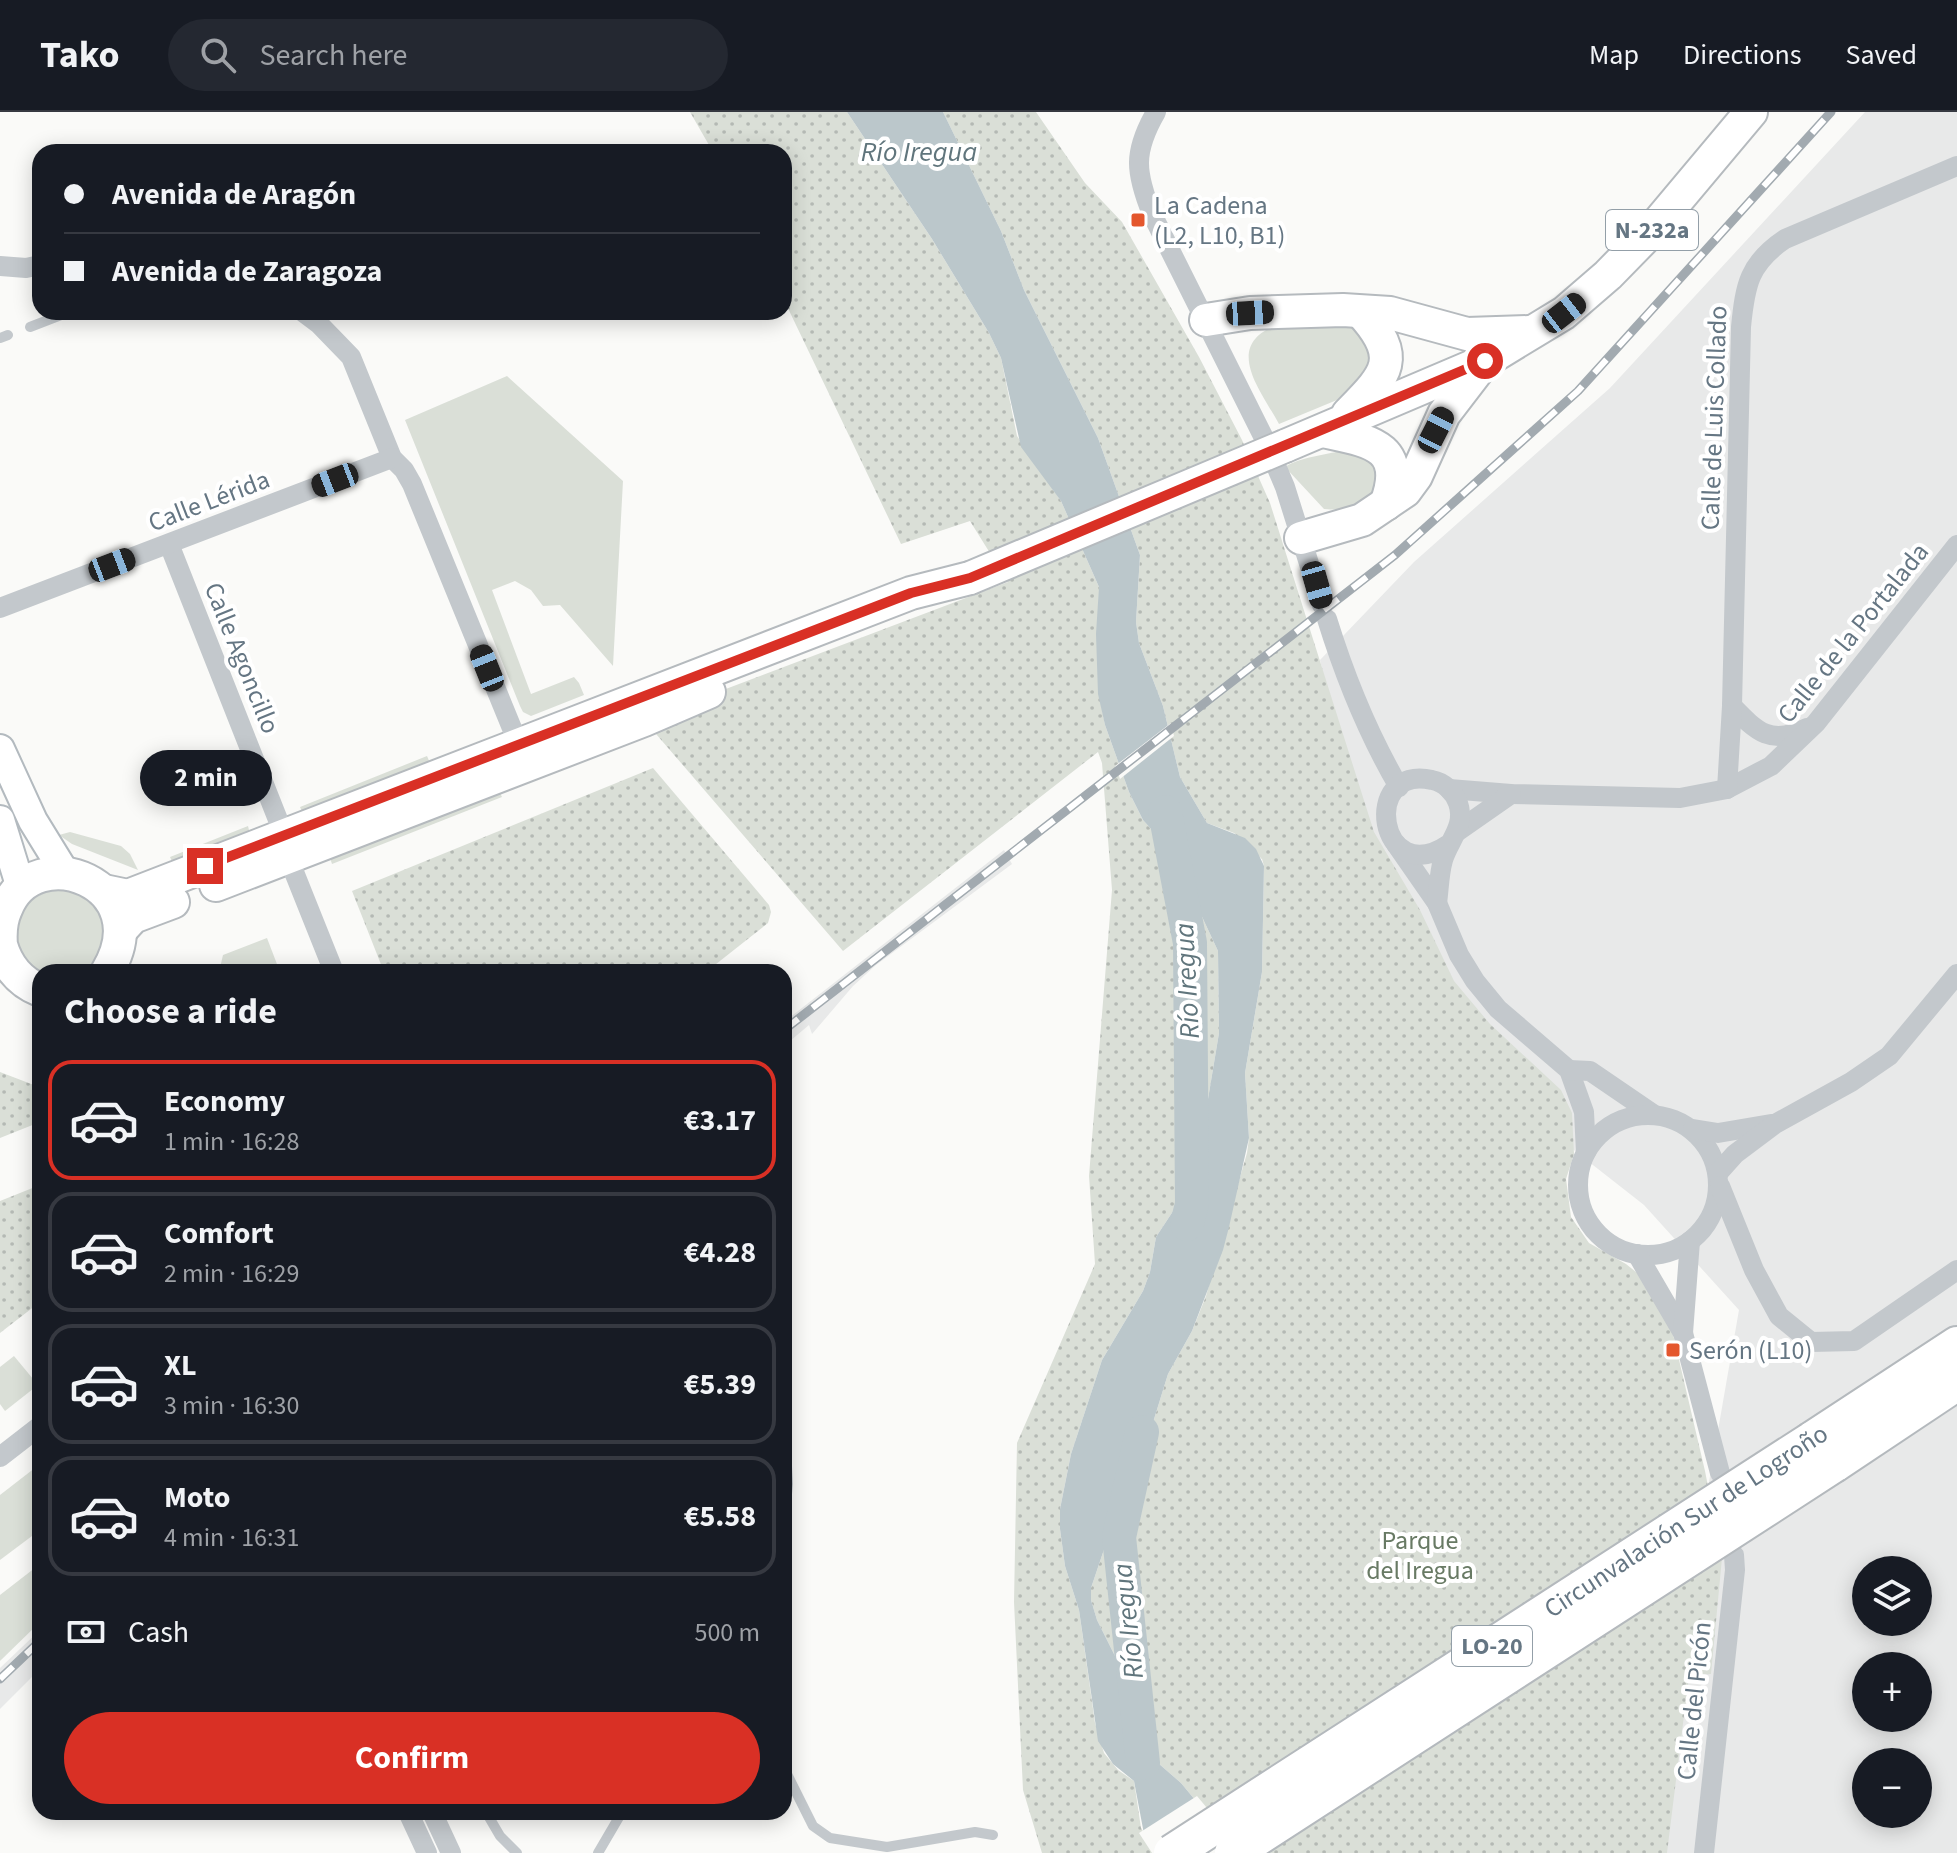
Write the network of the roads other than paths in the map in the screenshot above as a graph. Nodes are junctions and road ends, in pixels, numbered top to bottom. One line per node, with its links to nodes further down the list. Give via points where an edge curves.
1 (1156, 112): 9 (street, via 1138,152 1140,181)
2 (1751, 112): 11 (main road, N-232a, via 1631,252)
3 (1957, 166): 21 (street, Calle de Luis Collado, via 1785,239 1767,251 1750,274 1741,327)
4 (0, 266): 5 (street)
5 (32, 267)
6 (1361, 312): 9 (main road, via 1250,313); 11 (main road, via 1390,313 1467,334); 13 (main road, via 1385,346 1387,367 1372,390)
7 (48, 320): 10 (lane)
8 (314, 320): 14 (street, via 351,357)
9 (1206, 320): 16 (street, via 1265,440)
10 (30, 327)
11 (1538, 331): 12 (main road, N-232a)
12 (1485, 361): 13 (main road, N-232a); 15 (main road, via 1444,414 1410,486)
13 (1330, 428): 15 (main road, via 1384,451 1393,471); 19 (main road, N-232a, bridge)
14 (392, 458): 17 (street, Calle Lérida); 23 (street, via 412,484)
15 (1386, 504): 16 (main road, via 1362,520)
16 (1301, 538): 25 (street, via 1340,660)
17 (169, 544): 20 (street, Calle Lérida); 32 (street, Calle Agoncillo)
18 (1957, 545): 22 (street, Calle de la Portalada)
19 (970, 578): 23 (main road, N-232a, via 911,593); 32 (main road, N-232a, via 644,720)
20 (0, 608)
21 (1732, 706): 22 (street, via 1771,737 1789,737); 27 (street, Calle de Luis Collado)
22 (1816, 723): 27 (street, Calle de la Portalada, via 1771,766)
23 (518, 743): 32 (main road, N-232a)
24 (0, 749): 33 (main road, via 33,821)
25 (1399, 787): 26 (street, via 1421,778); 31 (street, via 1386,804 1384,818)
26 (1449, 789): 28 (street, Calle de la Portalada); 30 (street, via 1461,816)
27 (1727, 789): 28 (street, Calle de la Portalada, via 1680,798)
28 (1511, 794): 30 (street)
29 (0, 820): 34 (main road)
30 (1454, 837): 31 (street, via 1437,852 1423,855); 36 (street, via 1443,862)
31 (1396, 844): 36 (street)
32 (286, 846): 35 (main road, N-232a, via 128,896); 38 (main road, N-232a, via 133,917); 39 (street, Calle Agoncillo)
33 (65, 873): 34 (main road, via 34,879); 35 (main road, N-232a)
34 (21, 888): 37 (main road, via 8,903)
35 (104, 891): 38 (main road, N-232a, via 113,903)
36 (1437, 903): 42 (street, via 1475,981 1498,1009)
37 (0, 941): 41 (main road)
38 (114, 958)
39 (331, 964)
40 (1957, 974): 44 (street, via 1889,1056)
41 (20, 983)
42 (1569, 1070): 43 (street, via 1590,1071); 46 (street, via 1584,1112)
43 (1653, 1114): 45 (street); 46 (street, via 1614,1123)
44 (1775, 1124): 45 (street, via 1718,1133); 47 (street, via 1735,1154)
45 (1693, 1129): 47 (street, via 1709,1149)
46 (1586, 1152): 49 (street, via 1578,1193 1585,1215 1616,1248)
47 (1719, 1179): 48 (street, via 1711,1216); 50 (street, via 1754,1270 1779,1316 1811,1342 1854,1341)
48 (1690, 1241): 49 (street, via 1656,1255); 51 (street)
49 (1637, 1254): 51 (street)
50 (1957, 1270)
51 (1683, 1333): 57 (street)
52 (1957, 1345): 55 (highway, Circunvalación Sur de Logroño / LO-20)
53 (1957, 1382): 55 (highway, Circunvalación Sur de Logroño / LO-20)
54 (32, 1432): 56 (street)
55 (1823, 1452): 69 (highway, Circunvalación Sur de Logroño / LO-20, bridge); 70 (highway, Circunvalación Sur de Logroño / LO-20, bridge)
56 (0, 1457)
57 (1720, 1473)
58 (1734, 1555): 71 (street, Calle del Picón)
59 (792, 1784): 64 (lane, via 813,1826 830,1838 887,1847 975,1832)
60 (412, 1820): 65 (street)
61 (436, 1820): 66 (street)
62 (491, 1820): 67 (lane)
63 (617, 1820): 68 (lane)
64 (993, 1835)
65 (427, 1853)
66 (451, 1853)
67 (517, 1853)
68 (598, 1853)
69 (1172, 1853)
70 (1233, 1853)
71 (1704, 1853)

